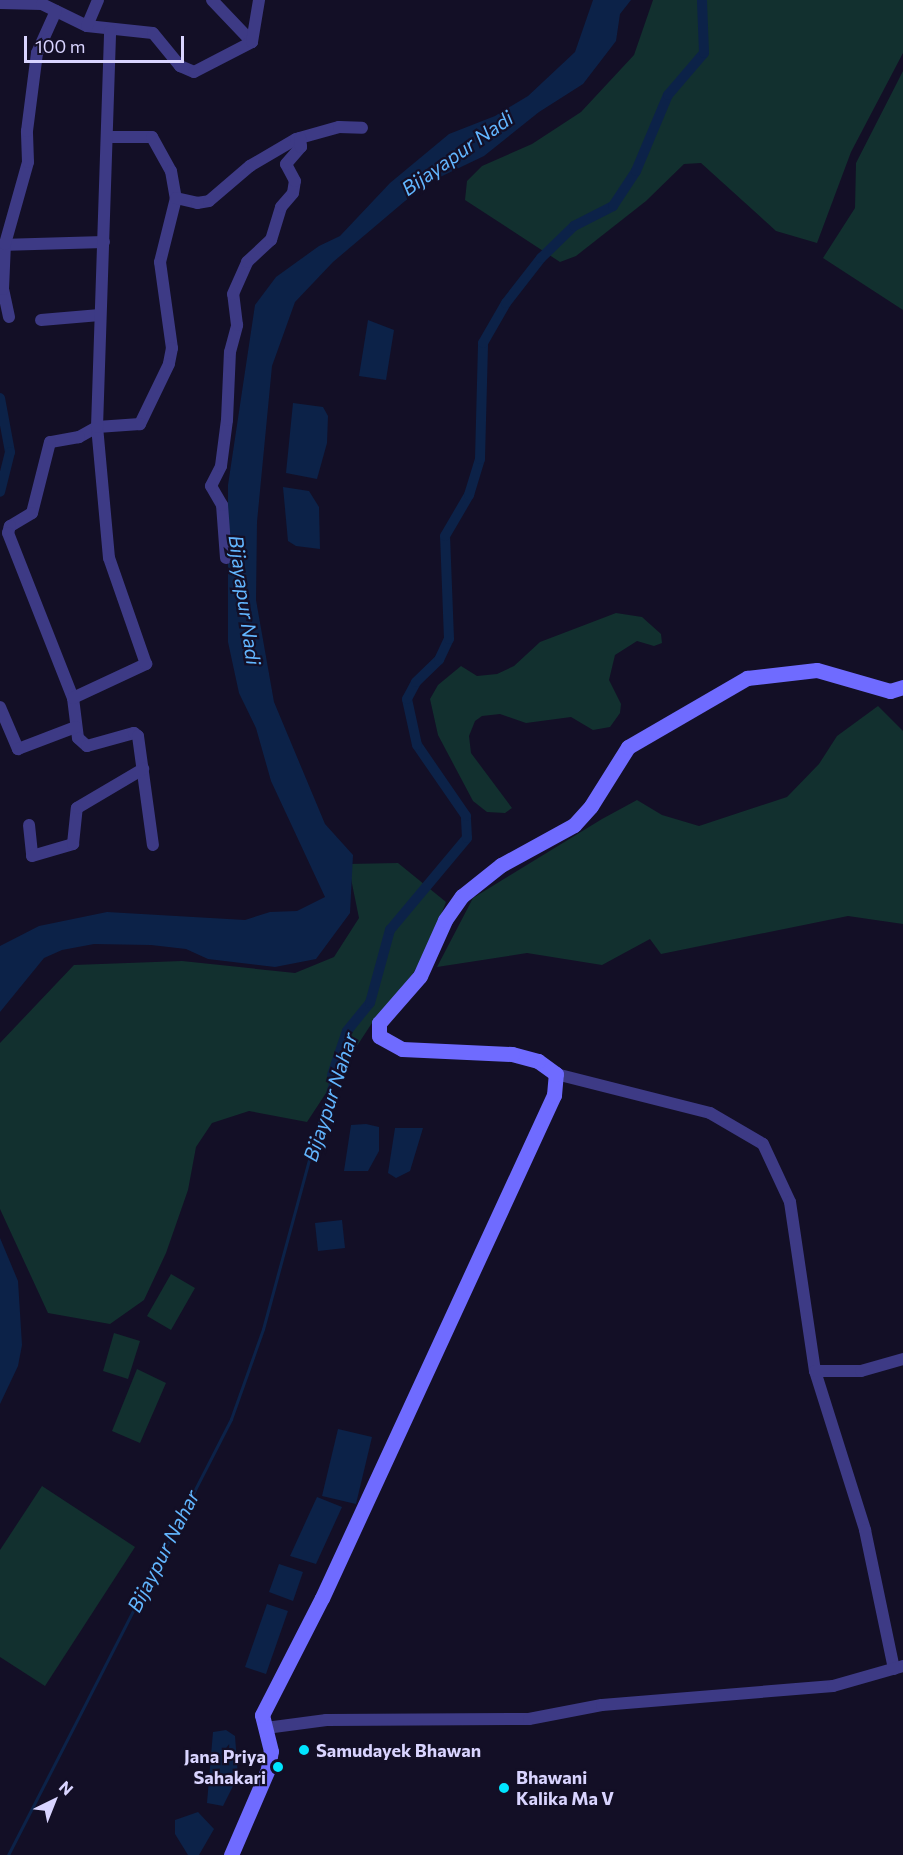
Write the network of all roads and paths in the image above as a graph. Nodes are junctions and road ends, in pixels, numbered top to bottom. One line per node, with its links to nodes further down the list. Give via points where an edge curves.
1 (98, 0): 6 (street)
2 (212, 0): 8 (street)
3 (259, 0): 8 (street)
4 (0, 3): 5 (street, via 42,4)
5 (56, 11): 6 (street); 14 (street, via 37,53 27,131 28,162)
6 (87, 26): 7 (street)
7 (110, 31): 8 (street, via 135,29 153,33 180,66 194,72); 10 (street)
8 (252, 42)
9 (362, 128): 11 (street, via 339,127)
10 (109, 137): 12 (street, via 155,138 171,171); 13 (street)
11 (300, 138): 12 (street, via 250,166 209,201 197,203); 19 (street, via 301,147 286,164 296,184 293,194 281,207 271,240 247,262 233,294 237,325 230,352 227,420 221,466 211,486 222,505)
12 (176, 198): 18 (street, via 160,262 172,348 169,364 144,421)
13 (104, 242): 14 (street); 15 (street)
14 (3, 244): 16 (street, via 3,289)
15 (100, 315): 17 (street); 18 (street)
16 (9, 317)
17 (42, 320)
18 (97, 427): 21 (street, via 109,558 146,664); 21 (street, via 79,437 50,442 32,513 8,529)
19 (226, 558)
20 (903, 687): 27 (main road, via 890,691 817,670 747,678 628,747 591,806 574,825 501,865 462,897 445,920 420,976 379,1023 379,1036 402,1049 512,1054 543,1064)
21 (73, 698): 23 (street)
22 (0, 706): 23 (street, via 18,749)
23 (76, 727): 24 (street, via 78,738 87,746 134,733 138,736)
24 (143, 770): 25 (street, via 77,802 73,844 32,856); 26 (street)
25 (29, 825)
26 (153, 845)
27 (556, 1074): 29 (street, via 710,1113 763,1144 790,1202); 31 (main road, via 554,1095 532,1148 322,1598 262,1714)
28 (903, 1359): 29 (street, via 861,1371)
29 (815, 1371): 30 (street, via 865,1530)
30 (899, 1667): 31 (street, via 833,1686 602,1705 529,1719 337,1720)
31 (266, 1728): 32 (main road, via 271,1751 268,1769)
32 (231, 1855)

